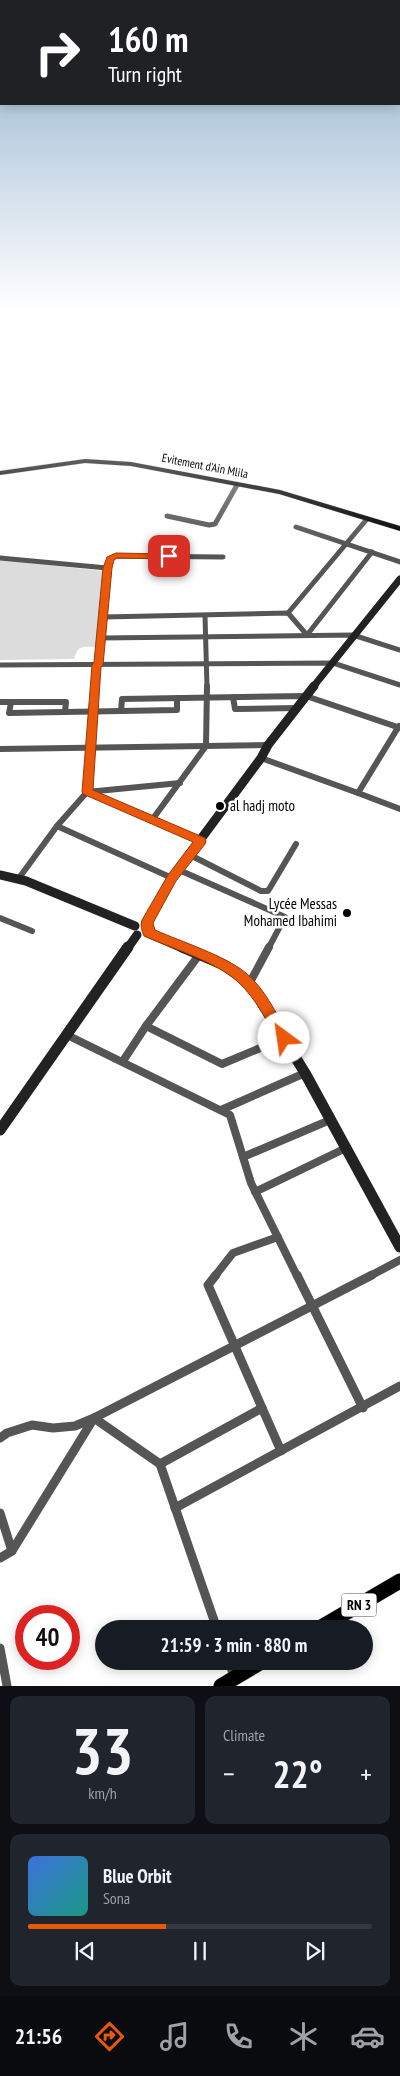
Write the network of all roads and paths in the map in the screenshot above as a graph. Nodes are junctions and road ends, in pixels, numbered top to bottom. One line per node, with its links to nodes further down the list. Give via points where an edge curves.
1 (0, 471): 2 (highway, Evitement d'Ain Mlila, via 61,463 108,462 152,467); 6 (highway, Evitement d'Ain Mlila, via 82,458 129,460 280,489)
2 (237, 485): 3 (street, via 215,524); 4 (highway, Evitement d'Ain Mlila, via 280,492)
3 (167, 516)
4 (367, 519): 6 (highway, Evitement d'Ain Mlila); 7 (street)
5 (296, 527): 7 (street)
6 (400, 527)
7 (346, 544): 8 (street); 14 (street)
8 (372, 552): 11 (street); 17 (street)
9 (223, 557): 12 (street, via 116,556 110,559)
10 (0, 558): 12 (street)
11 (400, 562)
12 (107, 568): 16 (street)
13 (400, 578): 18 (street)
14 (288, 613): 15 (street); 17 (street)
15 (205, 616): 16 (street); 20 (street)
16 (104, 617): 19 (street)
17 (307, 635): 18 (street); 20 (street)
18 (353, 635): 21 (street); 22 (street)
19 (101, 638): 20 (street); 24 (street)
20 (205, 638): 25 (street)
21 (400, 650)
22 (333, 663): 25 (street); 26 (street); 27 (street)
23 (0, 665): 24 (street)
24 (97, 665): 25 (street); 35 (street)
25 (207, 665): 28 (street)
26 (400, 686)
27 (306, 696): 29 (street); 33 (street); 37 (street)
28 (207, 697): 29 (street); 30 (street); 39 (street)
29 (233, 697): 33 (street, via 235,709)
30 (177, 698): 34 (street, via 122,699); 34 (street, via 177,710)
31 (0, 702): 32 (street)
32 (11, 703): 36 (street, via 9,713); 36 (street, via 66,702)
33 (296, 708): 38 (street)
34 (121, 710): 35 (street)
35 (92, 711): 36 (street); 40 (street)
36 (64, 712)
37 (399, 727): 45 (street)
38 (268, 745): 39 (street); 42 (street)
39 (206, 746): 40 (street); 43 (street)
40 (89, 748): 41 (street); 44 (street)
41 (0, 749)
42 (261, 758): 45 (street); 49 (street)
43 (180, 783): 44 (street); 47 (street)
44 (87, 792): 47 (street); 48 (street)
45 (358, 793): 46 (street)
46 (400, 808)
47 (152, 820): 49 (street)
48 (57, 826): 54 (street); 55 (street)
49 (201, 841): 51 (street)
50 (296, 844): 51 (street, via 268,891 261,891)
51 (190, 855): 52 (street)
52 (178, 870): 55 (street); 61 (street, via 285,917)
53 (0, 875): 54 (street)
54 (19, 878): 59 (street)
55 (172, 878): 57 (street)
56 (0, 918): 58 (street)
57 (147, 928): 59 (street, via 140,923); 60 (street)
58 (32, 931)
59 (136, 931): 63 (street)
60 (199, 955): 61 (street, via 233,971); 62 (street)
61 (249, 984): 64 (street)
62 (146, 1026): 64 (street, via 222,1064); 65 (street)
63 (67, 1035): 65 (street); 69 (street)
64 (284, 1038): 66 (street)
65 (123, 1061): 67 (street)
66 (305, 1073): 67 (street); 68 (street)
67 (221, 1110): 71 (street, via 230,1115)
68 (330, 1120): 70 (street); 71 (street)
69 (0, 1130)
70 (346, 1148): 72 (street); 74 (street)
71 (243, 1157): 72 (street)
72 (255, 1192): 73 (street)
73 (278, 1237): 76 (street); 77 (street, via 232,1254 208,1285)
74 (400, 1246)
75 (400, 1260): 76 (street)
76 (313, 1307): 77 (street); 80 (street)
77 (234, 1346): 79 (street); 81 (street)
78 (400, 1386): 80 (street)
79 (262, 1408): 83 (street); 84 (street)
80 (363, 1408): 83 (street)
81 (94, 1418): 82 (street, via 75,1426 53,1428 32,1425); 84 (street); 87 (street)
82 (0, 1438)
83 (281, 1452): 85 (street)
84 (160, 1464): 85 (street)
85 (175, 1508): 90 (street)
86 (0, 1513): 87 (street)
87 (12, 1551): 88 (street)
88 (0, 1558)
89 (400, 1581): 91 (main road, RN 3)
90 (214, 1620)
91 (333, 1620)
92 (0, 1648): 95 (street)
93 (248, 1670): 94 (main road)
94 (228, 1682)
95 (8, 1686)

